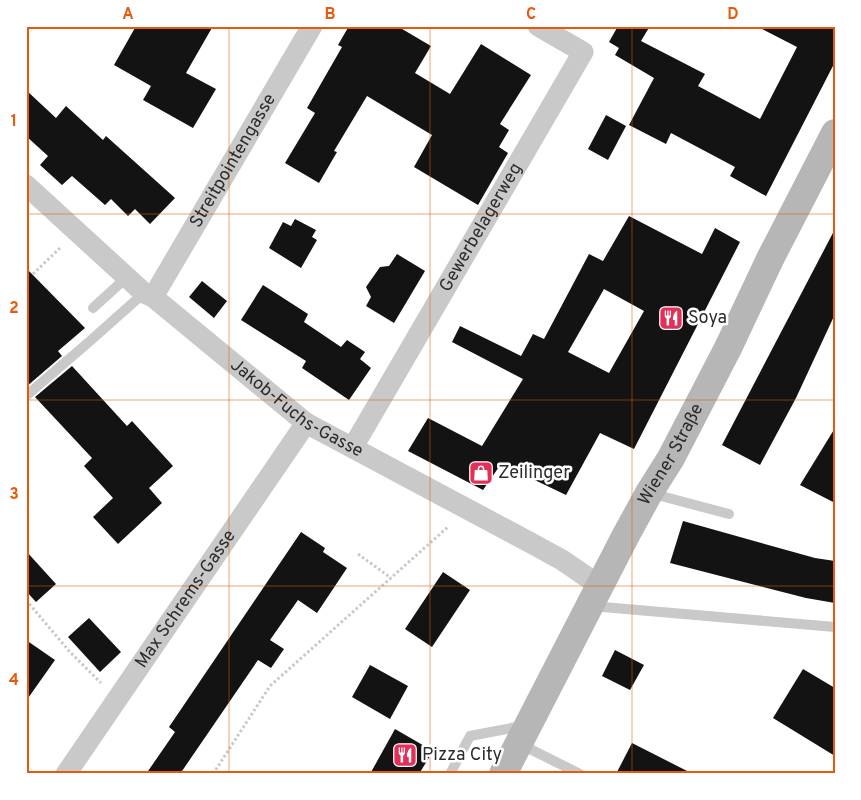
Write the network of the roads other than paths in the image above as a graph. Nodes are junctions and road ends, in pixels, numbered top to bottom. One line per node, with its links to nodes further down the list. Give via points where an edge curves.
1 (312, 26): 6 (street, Streitpointengasse)
2 (538, 26): 10 (street, Gewerbelagerweg, via 583,52)
3 (835, 133): 11 (main road, Wiener Straße, via 724,357)
4 (26, 185): 5 (street, Jakob-Fuchs-Gasse)
5 (127, 277): 6 (street, Jakob-Fuchs-Gasse); 7 (lane)
6 (149, 295): 8 (lane); 9 (street, Jakob-Fuchs-Gasse)
7 (93, 308)
8 (26, 396)
9 (306, 423): 10 (street, Jakob-Fuchs-Gasse); 16 (street, Max Schrems-Gasse)
10 (353, 447): 13 (street, Jakob-Fuchs-Gasse, via 562,560)
11 (649, 493): 12 (lane); 13 (main road, Wiener Straße)
12 (729, 514)
13 (595, 596): 14 (lane); 15 (main road, Wiener Straße)
14 (835, 627)
15 (524, 734): 17 (lane, via 470,736); 18 (main road, Wiener Straße); 19 (lane)
16 (66, 774)
17 (450, 774)
18 (503, 774)
19 (580, 774)

